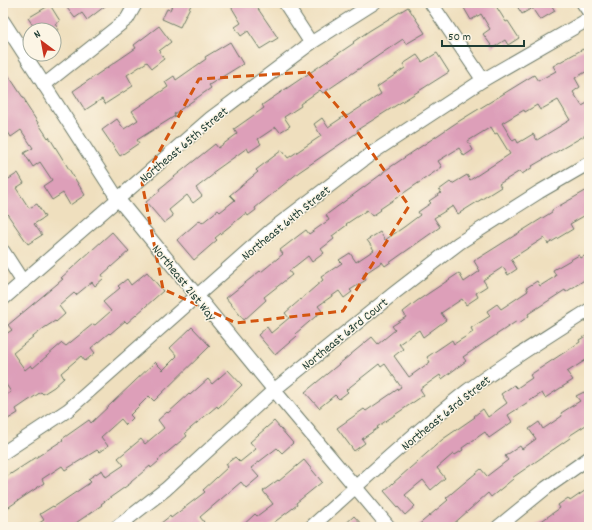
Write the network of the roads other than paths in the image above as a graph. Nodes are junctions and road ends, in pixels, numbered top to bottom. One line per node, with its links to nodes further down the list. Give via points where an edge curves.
1 (136, 3): 11 (street, via 128,19)
2 (285, 3): 9 (street)
3 (374, 3): 9 (street, Northeast 65th Street)
4 (431, 3): 10 (street)
5 (583, 3): 6 (street)
6 (589, 12)
7 (589, 19): 10 (street, Northeast 64th Street)
8 (3, 21): 11 (street, Northeast 21st Way)
9 (311, 43): 13 (street, Northeast 65th Street, via 211,118)
10 (483, 80): 16 (street, Northeast 64th Street, via 375,151 270,231)
11 (44, 85): 13 (street, Northeast 21st Way)
12 (589, 163): 19 (street, Northeast 63rd Court, via 538,192 460,243)
13 (118, 199): 15 (street, Northeast 65th Street); 16 (street, Northeast 21st Way)
14 (3, 251): 15 (street)
15 (23, 282): 17 (street, Northeast 65th Street)
16 (197, 296): 19 (street, Northeast 21st Way); 20 (street, Northeast 64th Street, via 68,410)
17 (3, 299)
18 (589, 310): 22 (street, Northeast 63rd Street, via 467,391)
19 (274, 390): 22 (street, Northeast 21st Way); 23 (street, Northeast 63rd Court, via 166,488)
20 (3, 453)
21 (589, 458): 26 (street, via 546,488)
22 (356, 487): 24 (street, Northeast 63rd Street); 25 (street, Northeast 21st Way)
23 (117, 527)
24 (311, 527)
25 (389, 527)
26 (498, 527)

